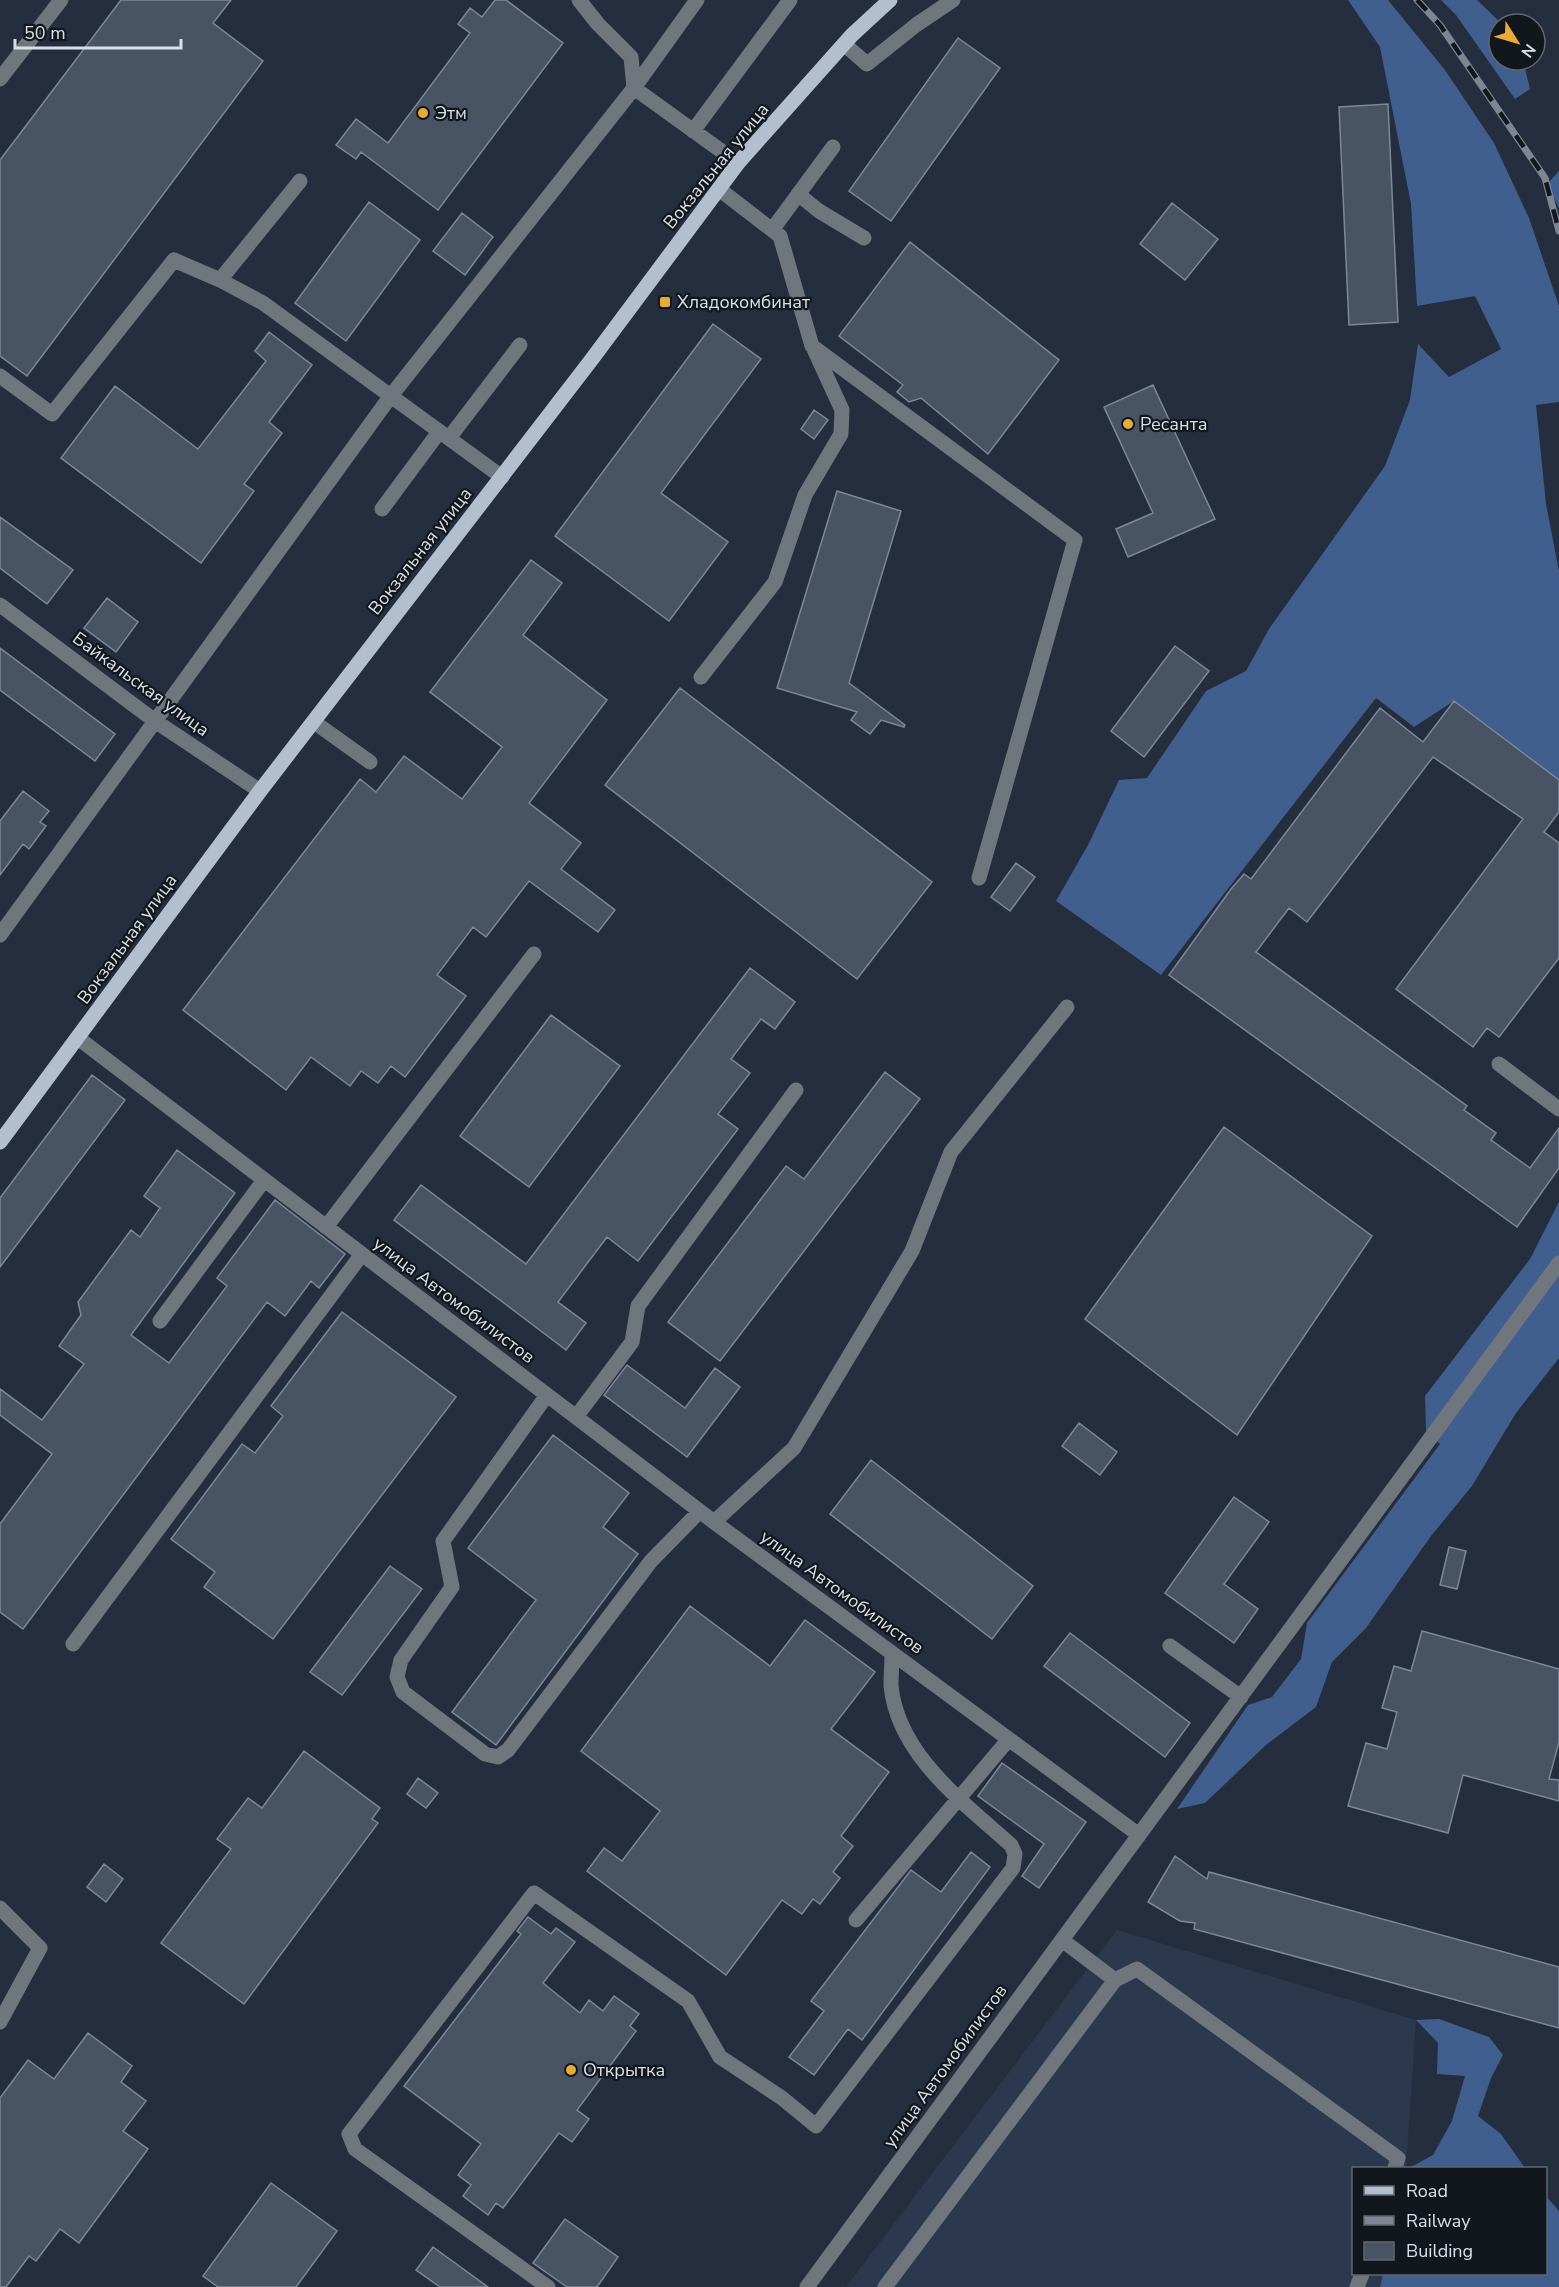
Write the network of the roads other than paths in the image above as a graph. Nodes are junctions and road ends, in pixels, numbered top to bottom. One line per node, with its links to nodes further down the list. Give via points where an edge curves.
1 (62, 0): 8 (street)
2 (579, 0): 9 (street, via 631,57)
3 (697, 0): 9 (street)
4 (790, 0): 10 (street)
5 (890, 0): 7 (main road, Вокзальная улица)
6 (953, 0): 7 (street, via 867,64)
7 (844, 45): 12 (main road, Вокзальная улица)
8 (0, 79)
9 (634, 88): 10 (street); 22 (street)
10 (693, 130): 12 (street)
11 (833, 147): 15 (street)
12 (738, 164): 14 (main road, Вокзальная улица)
13 (300, 181): 18 (street)
14 (719, 189): 16 (street); 24 (main road, Вокзальная улица)
15 (798, 195): 16 (street); 17 (street)
16 (772, 230): 20 (street, via 780,236)
17 (864, 238)
18 (220, 280): 21 (street, via 174,260 52,414); 22 (street, via 263,303)
19 (520, 345): 23 (street)
20 (812, 346): 27 (street, via 842,410 841,434 805,495 775,582); 32 (street, via 1075,540)
21 (0, 376)
22 (390, 397): 23 (street); 28 (street)
23 (444, 435): 24 (street); 25 (street)
24 (502, 477): 29 (main road, Вокзальная улица)
25 (382, 509)
26 (0, 605): 28 (street, Байкальская улица)
27 (701, 676)
28 (155, 721): 31 (street, Байкальская улица); 33 (street)
29 (314, 722): 30 (street); 31 (main road, Вокзальная улица)
30 (370, 762)
31 (260, 791): 36 (main road, Вокзальная улица)
32 (979, 878)
33 (3, 925)
34 (534, 954): 42 (street)
35 (1066, 1007): 49 (street, via 951,1152 912,1251 794,1448)
36 (78, 1038): 40 (main road, Вокзальная улица); 41 (street, улица Автомобилистов)
37 (1499, 1064): 39 (street)
38 (796, 1090): 47 (street, via 638,1306 632,1342)
39 (1559, 1109)
40 (0, 1142)
41 (264, 1180): 42 (street, улица Автомобилистов); 45 (street)
42 (326, 1227): 43 (street, улица Автомобилистов)
43 (362, 1254): 46 (street, улица Автомобилистов); 50 (street)
44 (1559, 1263): 53 (street)
45 (160, 1322)
46 (547, 1395): 47 (street, улица Автомобилистов); 48 (street, via 443,1541 452,1587 401,1660 397,1677 403,1692 485,1754 498,1757 508,1750 651,1561)
47 (576, 1417): 48 (street, улица Автомобилистов)
48 (700, 1511): 49 (street, улица Автомобилистов)
49 (714, 1522): 52 (street, улица Автомобилистов)
50 (73, 1644)
51 (1170, 1646): 53 (street)
52 (892, 1653): 54 (street, улица Автомобилистов); 55 (street, via 891,1687 903,1728 932,1772)
53 (1241, 1697): 56 (street)
54 (1009, 1739): 55 (street); 56 (street, улица Автомобилистов)
55 (960, 1800): 58 (street); 63 (street, via 1011,1845 1015,1854 1013,1868 816,2126 783,2098 720,2057 688,2001 534,1893 349,2134 355,2149)
56 (1139, 1835): 59 (street, улица Автомобилистов)
57 (0, 1908): 61 (street, via 40,1948)
58 (856, 1920)
59 (1062, 1940): 60 (street); 64 (street, улица Автомобилистов)
60 (1115, 1980): 62 (street, via 1137,1969 1398,2158); 65 (street)
61 (0, 2022)
62 (1396, 2167)
63 (548, 2287)
64 (807, 2287)
65 (885, 2287)

